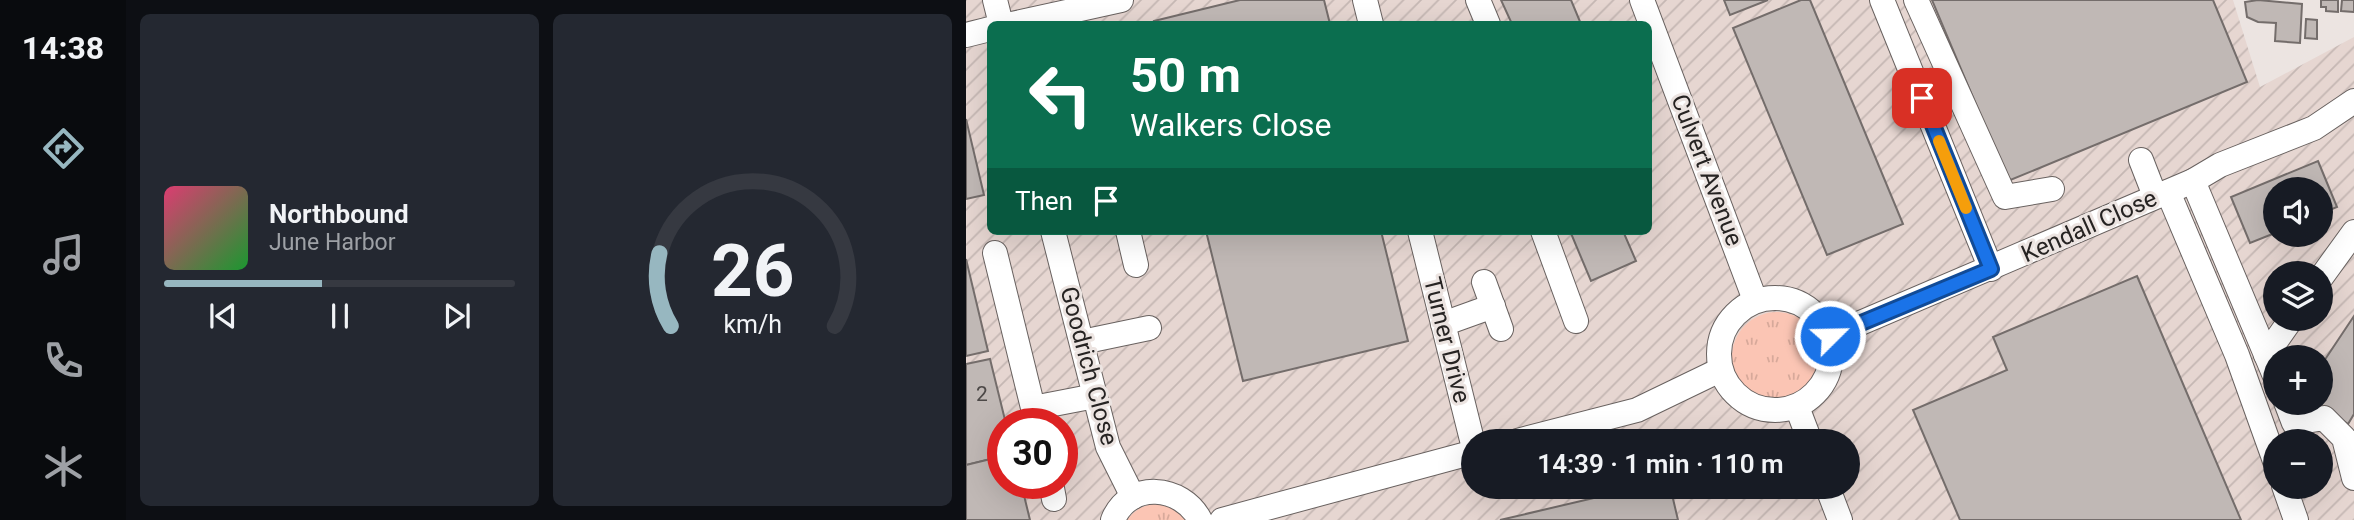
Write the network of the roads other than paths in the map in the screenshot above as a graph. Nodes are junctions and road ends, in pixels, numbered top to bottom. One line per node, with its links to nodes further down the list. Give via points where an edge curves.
1 (995, 0): 9 (street)
2 (1121, 0): 8 (street)
3 (1365, 0): 11 (street)
4 (1478, 0): 12 (street)
5 (1642, 0): 13 (street, Culvert Avenue)
6 (1882, 0): 30 (street)
7 (1916, 0): 20 (street, via 2005,197)
8 (1074, 18): 10 (street)
9 (1000, 21)
10 (1043, 21)
11 (1370, 21)
12 (1487, 21)
13 (1650, 21)
14 (1652, 27): 32 (street, Culvert Avenue)
15 (987, 30): 16 (street)
16 (966, 35)
17 (2354, 101): 19 (street, Kendall Close, via 2314,128 2220,165)
18 (2141, 159): 21 (street)
19 (2193, 181): 21 (street, Kendall Close); 38 (street)
20 (2052, 189)
21 (2161, 194): 30 (street, Kendall Close); 48 (street, via 2237,355)
22 (2354, 232): 28 (street)
23 (1054, 235): 37 (street, Goodrich Close)
24 (1129, 235): 29 (street)
25 (1421, 235): 34 (street, Turner Drive)
26 (1544, 235): 33 (street)
27 (995, 253): 42 (street)
28 (2333, 261)
29 (1136, 265)
30 (1991, 269): 36 (street, Kendall Close)
31 (1484, 282): 34 (street, via 1497,317)
32 (1755, 300): 36 (street, via 1792,299 1815,313); 39 (street, via 1728,321 1718,343)
33 (1576, 321)
34 (1443, 324): 45 (street, Turner Drive)
35 (1149, 327): 37 (street)
36 (1830, 336): 41 (street, via 1831,369 1818,392)
37 (1082, 342): 40 (street, Goodrich Close)
38 (2263, 349)
39 (1720, 370): 41 (street, via 1736,396 1763,410); 46 (street, via 1637,410)
40 (1095, 396): 43 (street); 51 (street, Goodrich Close, via 1108,447)
41 (1797, 407): 47 (street)
42 (1033, 408)
43 (1059, 408)
44 (2291, 415): 50 (street, via 2294,422 2324,418 2344,438)
45 (1469, 429)
46 (1563, 429)
47 (1805, 429)
48 (2264, 429)
49 (1461, 454): 56 (street)
50 (2353, 473)
51 (1133, 497): 54 (street); 55 (street, via 1149,491 1167,492 1182,498)
52 (1832, 499): 57 (street)
53 (2289, 499): 58 (street)
54 (1113, 520)
55 (1200, 520)
56 (1222, 520)
57 (1840, 520)
58 (2296, 520)

